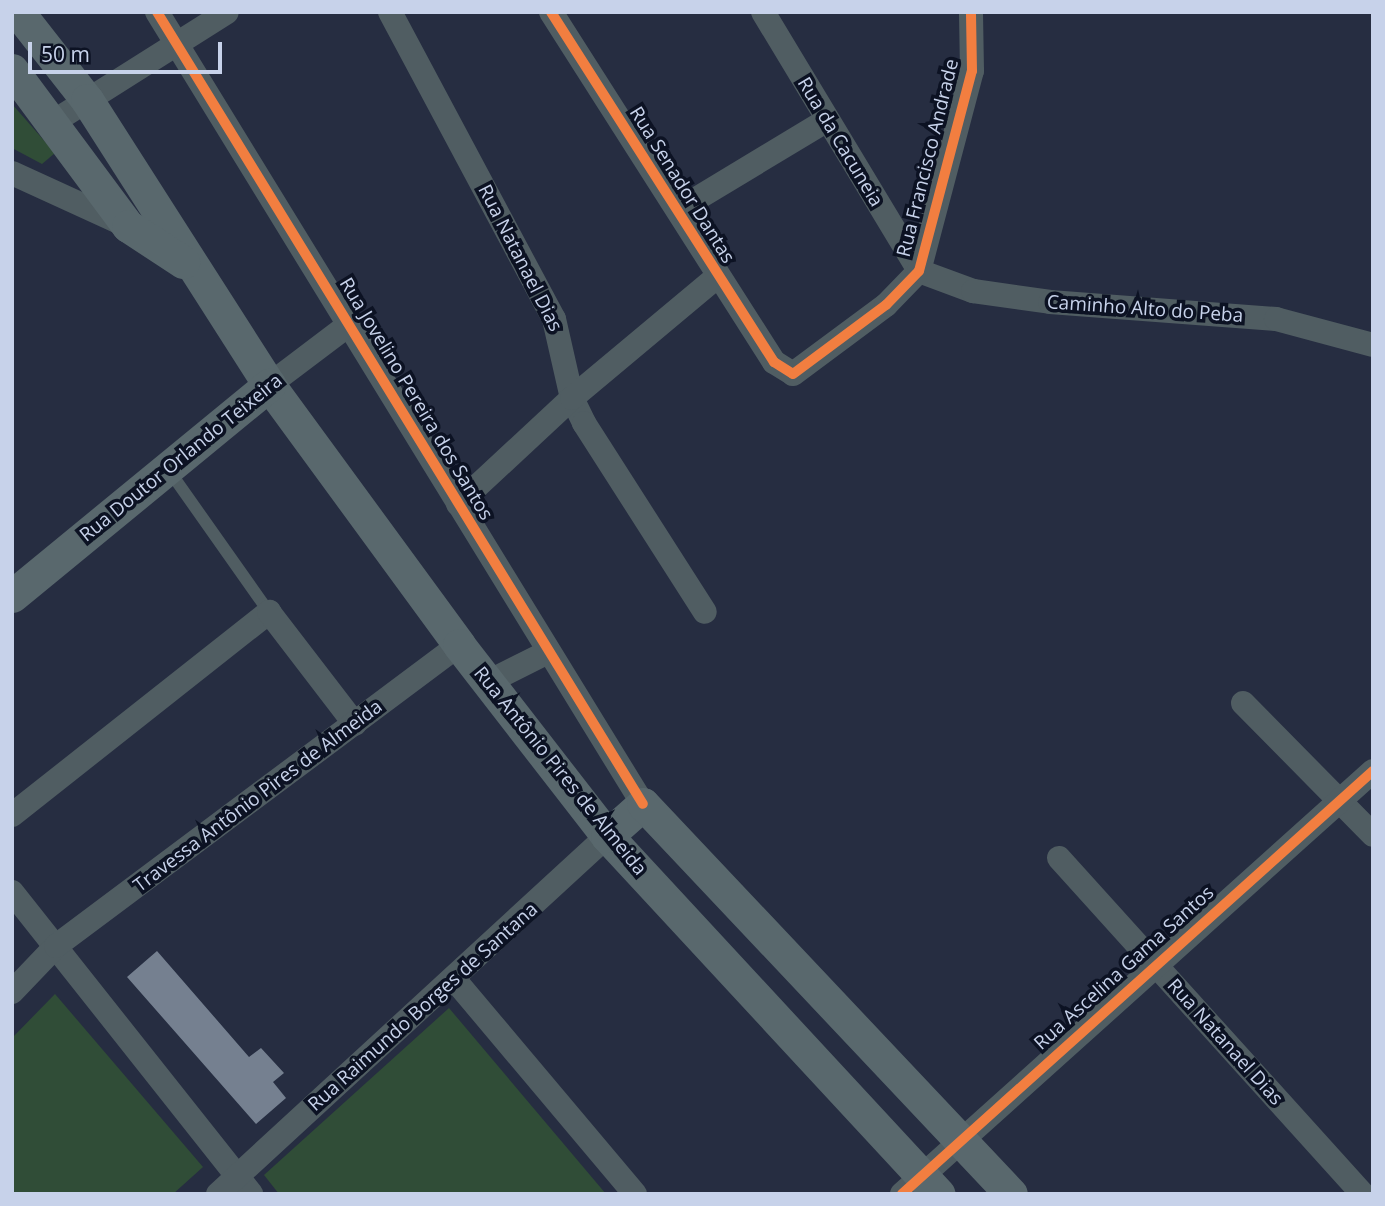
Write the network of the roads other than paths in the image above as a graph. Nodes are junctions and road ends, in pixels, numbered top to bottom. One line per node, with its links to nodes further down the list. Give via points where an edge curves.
1 (18, 12): 10 (main road, Rua Antônio Pires de Almeida)
2 (157, 12): 8 (street, Rua Jovelino Pereira dos Santos)
3 (227, 12): 8 (street)
4 (390, 12): 22 (street, Rua Natanael Dias, via 554,319)
5 (551, 12): 14 (street, Rua Senador Dantas)
6 (763, 12): 11 (street, Rua da Cacuneia)
7 (971, 12): 17 (street, Rua Francisco Andrade, via 972,71)
8 (177, 45): 10 (street); 19 (street, Rua Jovelino Pereira dos Santos)
9 (12, 70): 12 (main road)
10 (87, 100): 12 (street); 16 (main road, Rua Antônio Pires de Almeida)
11 (827, 120): 14 (street); 17 (street, Rua da Cacuneia)
12 (50, 124): 15 (main road)
13 (12, 173): 15 (street)
14 (678, 210): 18 (street, Rua Senador Dantas)
15 (128, 226): 16 (main road)
16 (191, 267): 21 (main road, Rua Antônio Pires de Almeida)
17 (919, 271): 18 (street, Rua Senador Dantas, via 886,305 806,368 788,373 774,362); 20 (street, Caminho Alto do Peba, via 973,291 1050,303 1276,319)
18 (718, 276): 22 (street)
19 (351, 323): 21 (street, Rua Doutor Orlando Teixeira); 24 (street, Rua Jovelino Pereira dos Santos)
20 (1373, 345)
21 (269, 385): 23 (main road, Rua Doutor Orlando Teixeira); 28 (main road, Rua Antônio Pires de Almeida)
22 (572, 398): 24 (street); 27 (street, Rua Natanael Dias)
23 (167, 468): 25 (main road, Rua Doutor Orlando Teixeira); 26 (lane)
24 (458, 504): 29 (street, Rua Jovelino Pereira dos Santos)
25 (12, 596)
26 (269, 612): 32 (street); 36 (street)
27 (705, 612)
28 (459, 645): 30 (main road, Rua Antônio Pires de Almeida); 32 (street, Travessa Antônio Pires de Almeida)
29 (548, 652): 30 (street); 35 (street, Rua Jovelino Pereira dos Santos)
30 (488, 682): 38 (main road, Rua Antônio Pires de Almeida)
31 (1243, 703): 34 (street)
32 (355, 724): 41 (street, Travessa Antônio Pires de Almeida)
33 (1373, 771): 34 (street, Rua Ascelina Gama Santos)
34 (1341, 800): 37 (street); 42 (street, Rua Ascelina Gama Santos)
35 (643, 804): 38 (main road); 45 (main road)
36 (12, 815)
37 (1373, 835)
38 (607, 836): 43 (street, Rua Raimundo Borges de Santana); 47 (main road, Rua Antônio Pires de Almeida)
39 (1059, 858): 42 (street, Rua Natanael Dias)
40 (12, 892): 41 (street)
41 (56, 946): 44 (street, Travessa Antônio Pires de Almeida); 46 (street)
42 (1154, 964): 45 (street, Rua Ascelina Gama Santos); 51 (street, Rua Natanael Dias)
43 (454, 979): 46 (street, Rua Raimundo Borges de Santana); 49 (street)
44 (12, 992)
45 (960, 1139): 47 (street, Rua Ascelina Gama Santos); 50 (main road)
46 (244, 1185): 48 (street, Rua Raimundo Borges de Santana)
47 (921, 1188)
48 (218, 1194)
49 (635, 1194)
50 (1012, 1194)
51 (1363, 1194)

